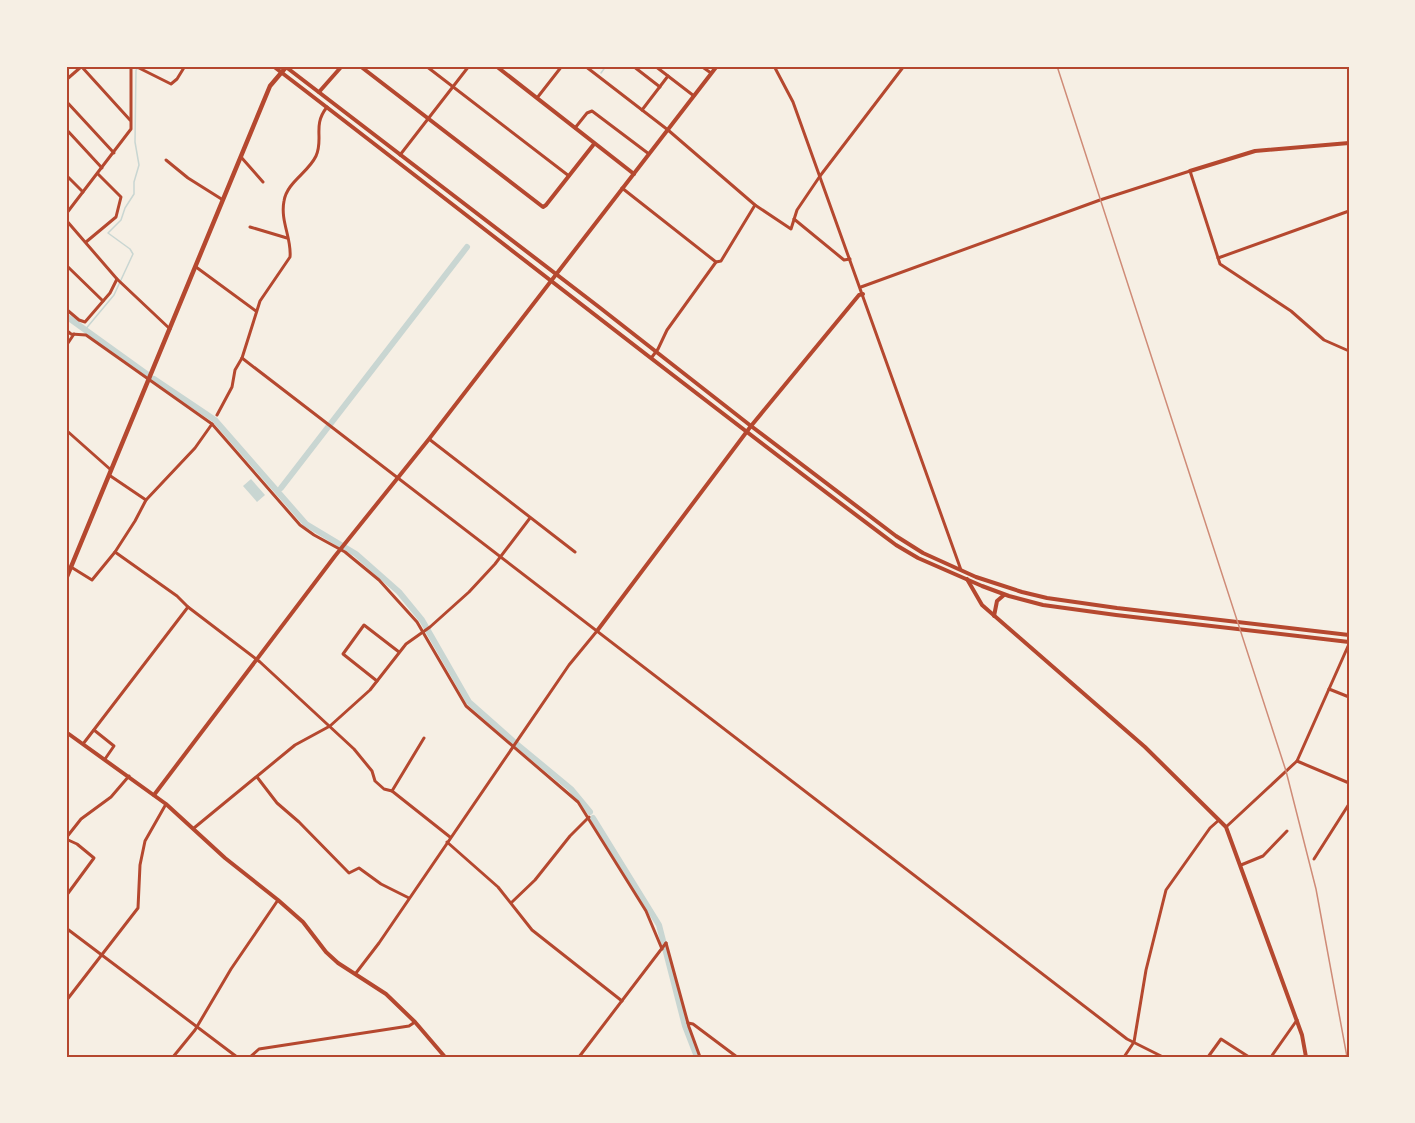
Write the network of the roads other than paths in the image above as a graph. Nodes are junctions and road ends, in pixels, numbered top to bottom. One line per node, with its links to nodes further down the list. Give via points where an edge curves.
1 (82, 66): 22 (street); 32 (street)
2 (133, 66): 3 (street, via 171,84); 32 (street)
3 (185, 66)
4 (273, 66): 19 (street)
5 (286, 66): 19 (main road); 25 (street)
6 (342, 66): 25 (street)
7 (360, 66): 31 (street)
8 (426, 66): 23 (street)
9 (469, 66): 23 (street)
10 (496, 66): 27 (street)
11 (562, 66): 27 (street)
12 (585, 66): 30 (street)
13 (633, 66): 24 (street)
14 (655, 66): 21 (street)
15 (701, 66): 20 (street)
16 (717, 66): 20 (street)
17 (774, 66): 49 (street, via 790,93)
18 (904, 66): 49 (street)
19 (281, 72): 29 (street); 41 (main road, via 270,86)
20 (711, 74): 26 (street)
21 (668, 76): 24 (street); 26 (street)
22 (66, 80)
23 (453, 87): 31 (street); 48 (street)
24 (660, 87): 30 (street)
25 (319, 92): 40 (street)
26 (694, 96): 35 (street)
27 (537, 98): 33 (street)
28 (66, 101): 38 (street)
29 (327, 107): 60 (street, via 319,122 317,155 285,196); 69 (street)
30 (642, 110): 35 (street)
31 (428, 119): 40 (street); 48 (street, via 543,207)
32 (130, 120): 38 (street, via 131,129)
33 (575, 128): 37 (street); 39 (street, via 592,111)
34 (66, 129): 43 (street)
35 (668, 130): 39 (street); 54 (street)
36 (1349, 143): 44 (street, via 1255,151)
37 (594, 144): 46 (street); 48 (street)
38 (114, 153): 43 (street)
39 (649, 154): 46 (street)
40 (400, 155): 67 (street)
41 (241, 157): 50 (street); 53 (main road)
42 (166, 160): 53 (street)
43 (102, 168): 45 (street)
44 (1190, 171): 62 (street); 70 (street)
45 (98, 174): 52 (street); 61 (street, via 121,197 116,217)
46 (634, 174): 51 (street)
47 (66, 175): 52 (street)
48 (569, 176)
49 (820, 176): 57 (street); 63 (street)
50 (263, 183)
51 (622, 188): 64 (street); 67 (street)
52 (83, 192): 56 (street)
53 (224, 200): 66 (main road)
54 (755, 205): 57 (street, via 791,230); 64 (street, via 721,261)
55 (1349, 211): 62 (street)
56 (66, 214)
57 (794, 219): 63 (street, via 844,260)
58 (66, 220): 61 (street)
59 (250, 227): 60 (street)
60 (287, 238): 74 (street, via 290,257)
61 (86, 242): 68 (street)
62 (1218, 258): 79 (street, via 1220,264 1291,311 1324,340)
63 (850, 259): 70 (street)
64 (716, 262): 80 (street, via 667,330)
65 (66, 265): 72 (street)
66 (196, 267): 74 (street); 75 (main road)
67 (556, 273): 69 (street); 80 (street)
68 (117, 279): 72 (street); 75 (street)
69 (551, 280): 81 (street); 89 (street)
70 (861, 287): 71 (street)
71 (863, 294): 86 (street, via 859,294); 99 (street)
72 (103, 301): 73 (street, via 85,322)
73 (66, 309)
74 (256, 311): 82 (street)
75 (170, 329): 83 (main road)
76 (66, 330): 77 (street)
77 (74, 334): 78 (street); 83 (street, via 86,335)
78 (66, 346)
79 (1349, 351)
80 (656, 352): 81 (street); 86 (street)
81 (652, 357): 88 (street)
82 (242, 358): 84 (street); 91 (street)
83 (149, 380): 85 (street); 90 (main road)
84 (217, 415)
85 (213, 424): 92 (street); 94 (street, via 296,521)
86 (751, 426): 88 (street); 99 (street, via 896,536)
87 (66, 430): 90 (street)
88 (746, 432): 101 (street, via 896,545); 106 (street)
89 (429, 439): 91 (street); 93 (street)
90 (110, 472): 92 (street); 98 (main road)
91 (398, 478): 94 (street); 97 (street)
92 (146, 500): 95 (street)
93 (530, 518): 96 (street); 97 (street)
94 (342, 549): 105 (street, via 379,580); 110 (street)
95 (115, 552): 98 (street, via 92,580); 103 (street)
96 (575, 552)
97 (500, 557): 105 (street, via 470,592); 106 (street)
98 (71, 567): 100 (main road)
99 (962, 571): 101 (street); 107 (street, via 1032,595)
100 (66, 579)
101 (967, 579): 102 (street); 104 (street, via 982,605)
102 (1005, 594): 104 (street, via 997,601); 108 (street, via 1044,605)
103 (188, 607): 110 (street); 115 (street)
104 (994, 616): 130 (street, via 1139,741)
105 (423, 631): 109 (street); 119 (street, via 466,706)
106 (597, 631): 119 (street); 153 (street)
107 (1349, 634)
108 (1349, 643): 112 (street)
109 (399, 652): 111 (street); 111 (street, via 364,625 343,654)
110 (257, 660): 114 (street); 126 (street)
111 (377, 681): 114 (street)
112 (1329, 689): 113 (street); 121 (street)
113 (1349, 698)
114 (330, 726): 123 (street, via 295,745); 125 (street, via 354,748 375,781)
115 (94, 730): 118 (street); 120 (street, via 114,746)
116 (66, 732): 118 (street)
117 (424, 738): 125 (street)
118 (83, 744): 120 (street)
119 (513, 747): 129 (street, via 570,794); 134 (street)
120 (105, 759): 122 (street)
121 (1297, 761): 124 (street); 131 (street)
122 (129, 776): 126 (street); 135 (street, via 111,797 81,819)
123 (256, 777): 132 (street); 140 (street, via 350,873 359,868)
124 (1349, 783)
125 (392, 790): 134 (street)
126 (154, 795): 127 (street)
127 (166, 804): 132 (street); 145 (street, via 145,841 138,908)
128 (1349, 804): 137 (street)
129 (589, 817): 142 (street); 144 (street, via 646,911)
130 (1219, 819): 131 (street); 153 (street, via 1166,890 1146,970)
131 (1226, 827): 138 (street)
132 (194, 828): 141 (street, via 224,858)
133 (1287, 831): 138 (street, via 1263,856)
134 (450, 837): 136 (street)
135 (66, 838): 139 (street, via 94,858)
136 (447, 842): 140 (street); 142 (street)
137 (1314, 859)
138 (1241, 865): 149 (street)
139 (66, 896)
140 (409, 898): 146 (street)
141 (278, 900): 146 (street, via 303,922 326,952); 152 (street)
142 (511, 903): 148 (street, via 532,930)
143 (66, 928): 145 (street)
144 (663, 947): 148 (street); 151 (street, via 668,944)
145 (102, 954): 147 (street); 152 (street)
146 (356, 973): 150 (street, via 386,994)
147 (66, 1001)
148 (622, 1001): 158 (street)
149 (1297, 1020): 165 (street); 166 (street)
150 (414, 1022): 156 (street, via 409,1026 259,1049); 157 (street)
151 (688, 1023): 159 (street); 160 (street)
152 (197, 1027): 154 (street); 155 (street)
153 (1134, 1042): 161 (street); 162 (street)
154 (173, 1057)
155 (237, 1057)
156 (250, 1057)
157 (445, 1057)
158 (579, 1057)
159 (700, 1057)
160 (737, 1057)
161 (1124, 1057)
162 (1163, 1057)
163 (1208, 1057): 164 (street, via 1221,1039)
164 (1249, 1057)
165 (1271, 1057)
166 (1306, 1057)

